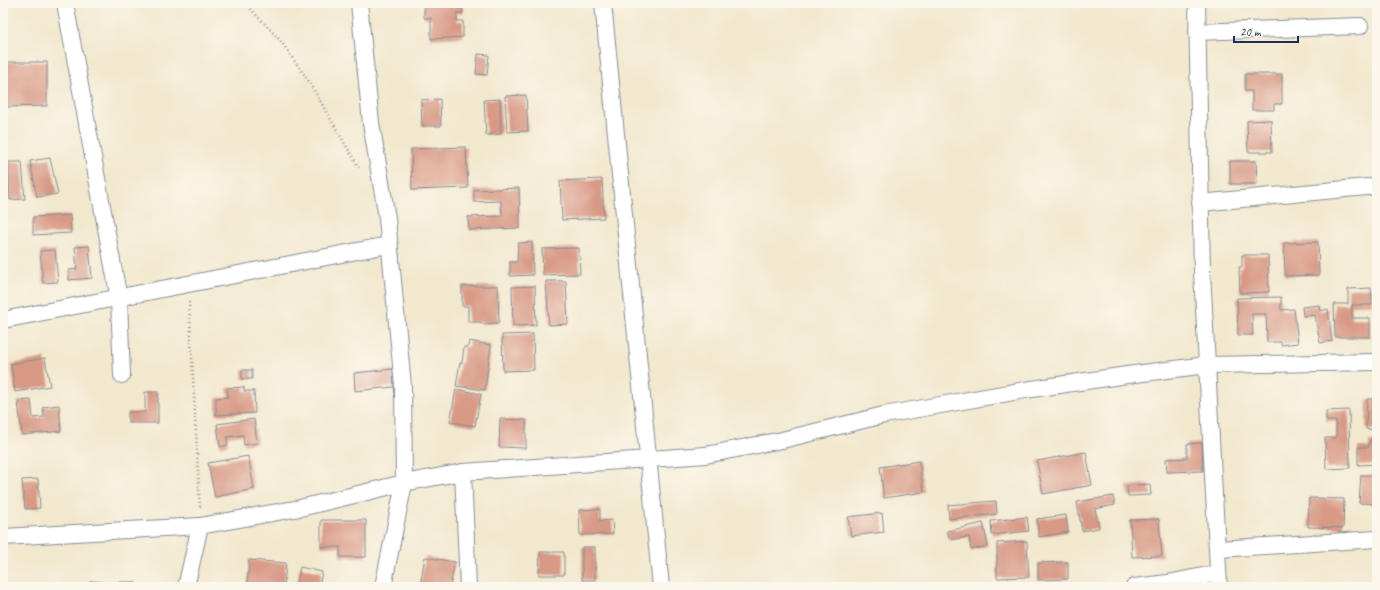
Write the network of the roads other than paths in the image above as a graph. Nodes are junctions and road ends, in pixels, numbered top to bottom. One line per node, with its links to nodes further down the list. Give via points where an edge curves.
1 (65, 3): 10 (street)
2 (359, 3): 9 (street, via 370,115)
3 (603, 3): 15 (street)
4 (1197, 3): 6 (street)
5 (1360, 26): 6 (street)
6 (1197, 32): 8 (street)
7 (1377, 186): 8 (street)
8 (1200, 203): 13 (street)
9 (388, 245): 10 (street); 17 (street, via 403,386)
10 (118, 299): 11 (street); 14 (street)
11 (3, 320)
12 (1377, 362): 13 (street)
13 (1207, 365): 15 (street, via 1025,390 884,416 706,455); 21 (street)
14 (122, 375)
15 (648, 460): 16 (street); 26 (street)
16 (463, 472): 17 (street); 25 (street)
17 (404, 483): 18 (street, via 300,508); 24 (street)
18 (200, 526): 19 (street); 23 (street)
19 (3, 537)
20 (1377, 539): 21 (street)
21 (1218, 549): 22 (street)
22 (1218, 580): 27 (street)
23 (186, 587)
24 (383, 587)
25 (468, 587)
26 (661, 587)
27 (1134, 587)

